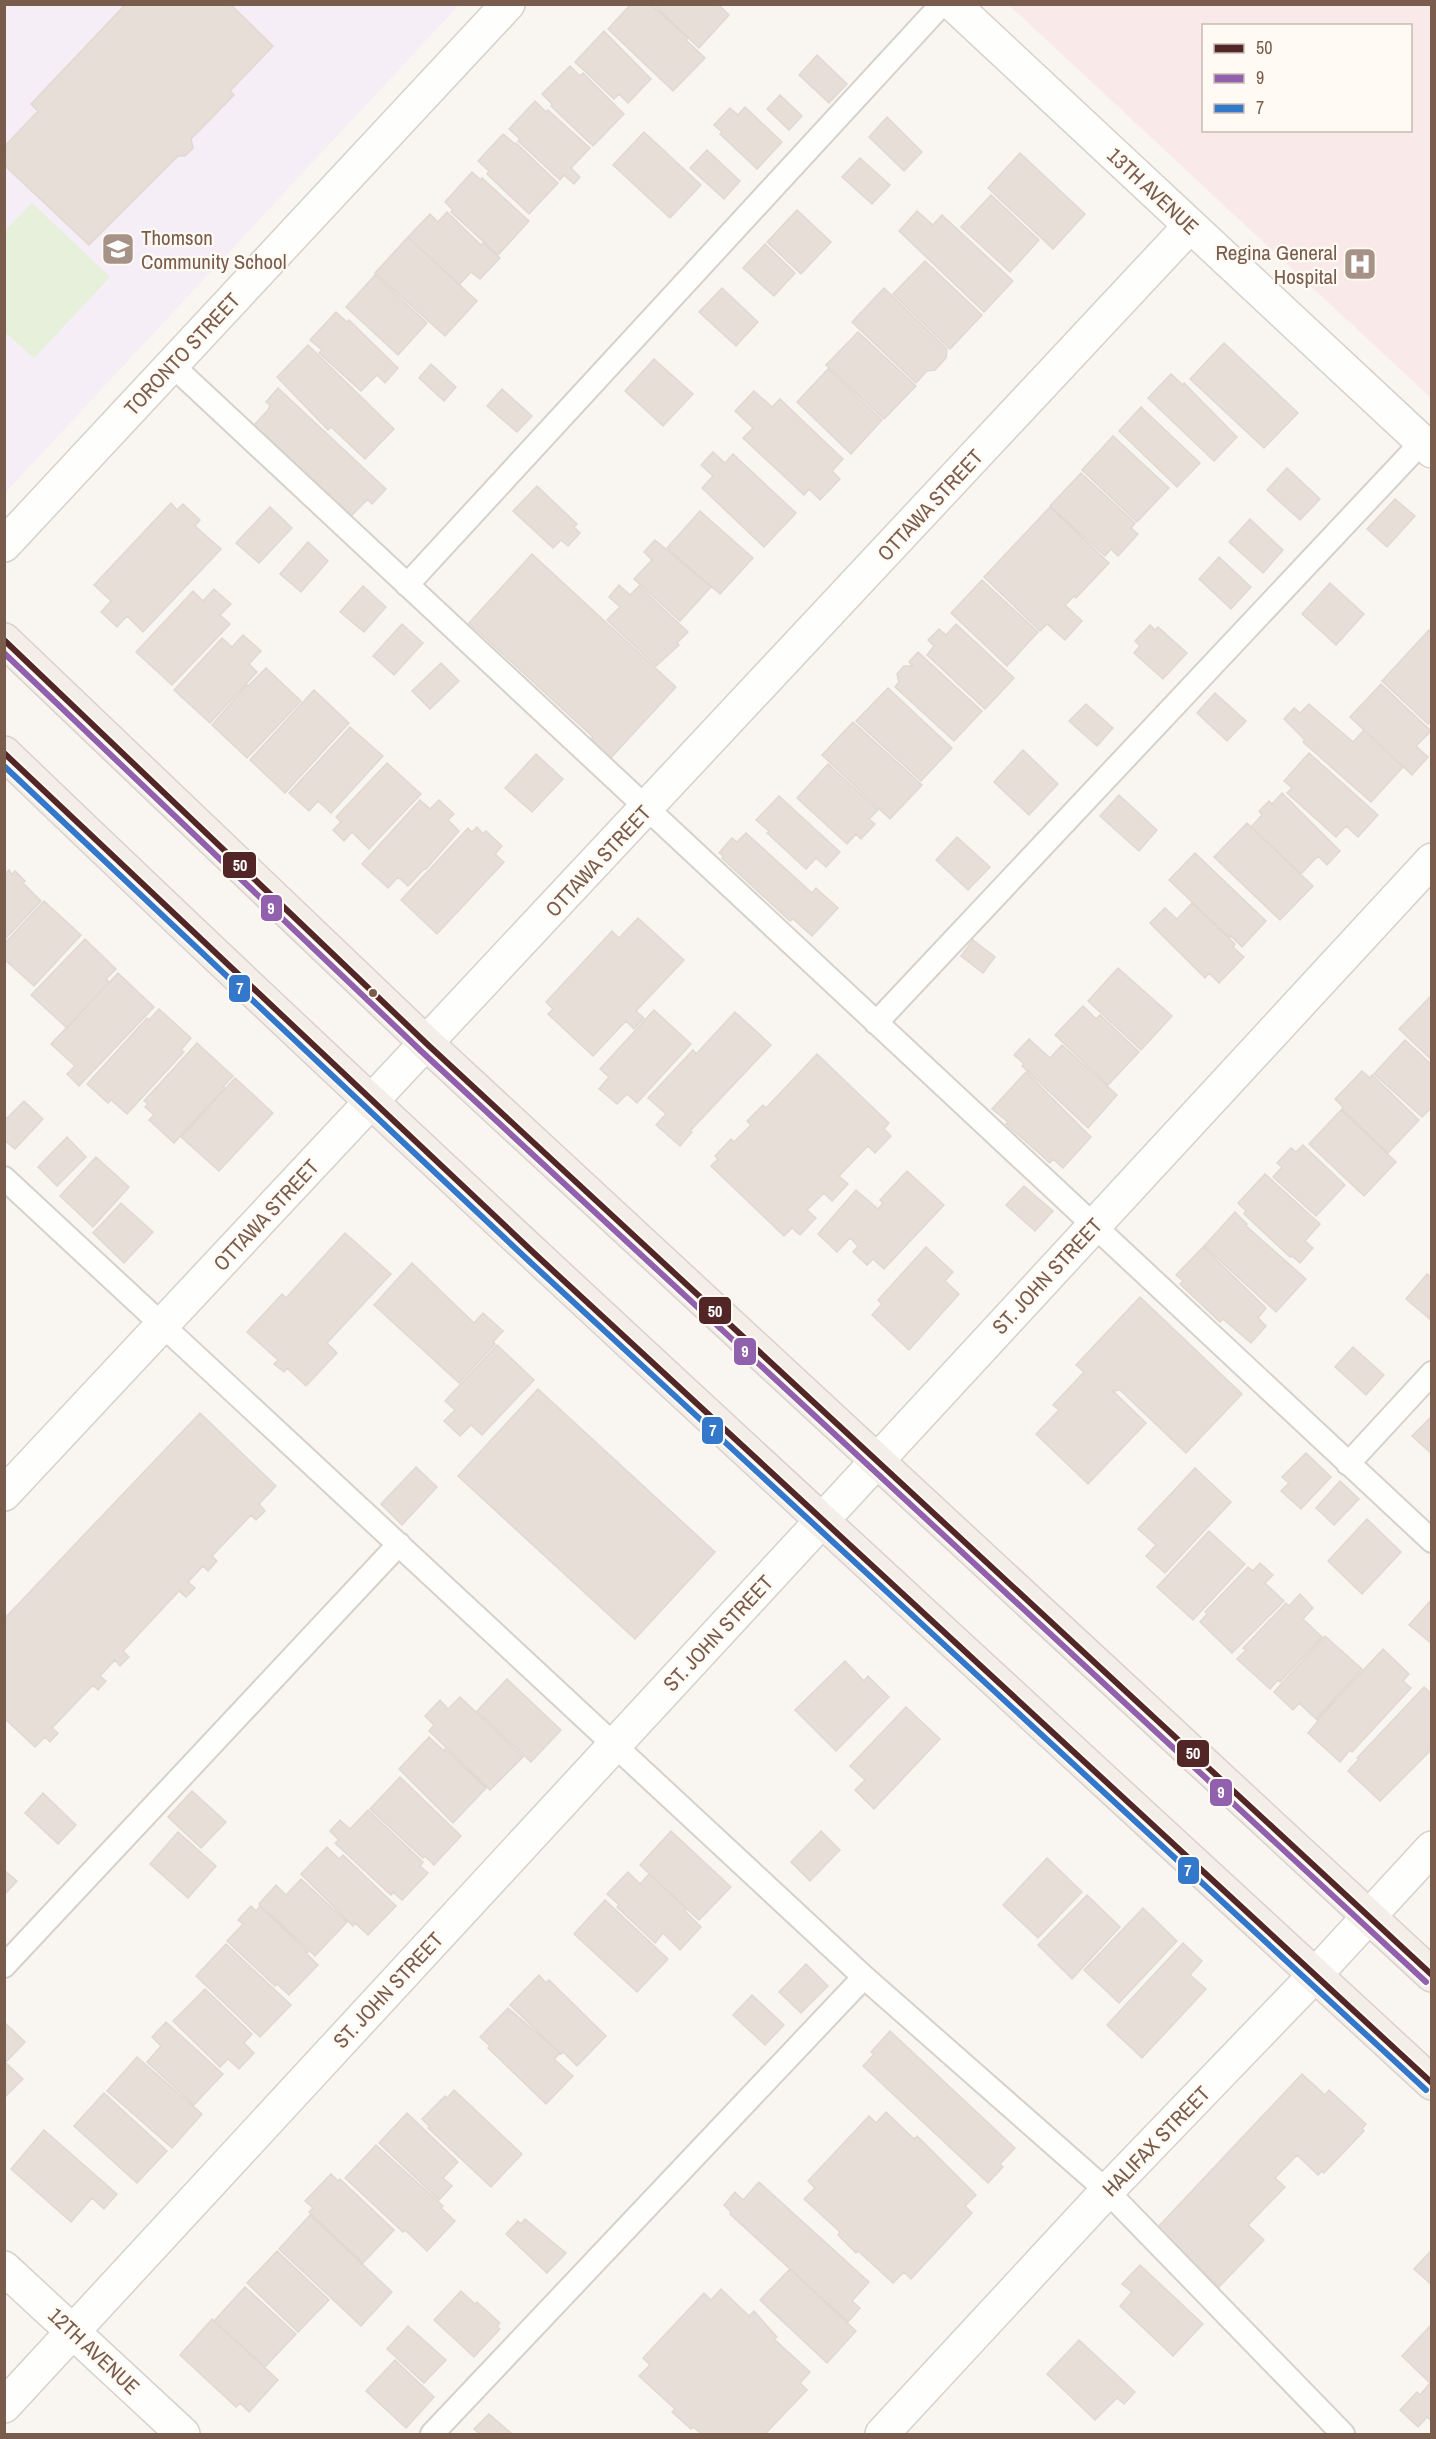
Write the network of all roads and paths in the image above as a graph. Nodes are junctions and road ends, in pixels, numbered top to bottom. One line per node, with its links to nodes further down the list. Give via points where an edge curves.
1 (508, 4): 5 (street, TORONTO STREET)
2 (942, 4): 8 (lane)
3 (953, 4): 4 (street, 13TH AVENUE)
4 (1191, 226): 6 (street, 13TH AVENUE); 11 (street, OTTAWA STREET)
5 (172, 365): 7 (street, TORONTO STREET); 8 (lane)
6 (1427, 447): 13 (lane)
7 (4, 545)
8 (407, 585): 11 (lane)
9 (4, 640): 14 (main road)
10 (4, 753): 15 (main road)
11 (647, 808): 13 (lane); 14 (street, OTTAWA STREET)
12 (1431, 860): 17 (street, ST. JOHN STREET)
13 (876, 1023): 17 (lane)
14 (427, 1044): 15 (street, OTTAWA STREET); 20 (main road)
15 (372, 1101): 18 (street, OTTAWA STREET); 23 (main road)
16 (4, 1178): 18 (lane)
17 (1094, 1226): 20 (street, ST. JOHN STREET); 21 (lane)
18 (164, 1324): 22 (street, OTTAWA STREET); 25 (lane)
19 (1431, 1373): 21 (lane)
20 (875, 1462): 23 (street, ST. JOHN STREET); 28 (main road)
21 (1348, 1464): 24 (lane)
22 (4, 1494)
23 (822, 1521): 26 (street, ST. JOHN STREET); 30 (main road)
24 (1431, 1541)
25 (399, 1544): 26 (lane); 29 (lane)
26 (615, 1745): 32 (lane); 36 (street, ST. JOHN STREET)
27 (1431, 1848): 28 (street, HALIFAX STREET)
28 (1368, 1918): 30 (street, HALIFAX STREET); 31 (main road)
29 (4, 1966)
30 (1315, 1975): 33 (main road); 34 (street, HALIFAX STREET)
31 (1431, 1976)
32 (864, 1977): 34 (lane); 40 (lane)
33 (1431, 2083)
34 (1107, 2191): 38 (lane); 41 (street, HALIFAX STREET)
35 (4, 2268): 36 (street, 12TH AVENUE)
36 (73, 2332): 37 (street, ST. JOHN STREET); 39 (street, 12TH AVENUE)
37 (4, 2406)
38 (1329, 2430)
39 (183, 2434)
40 (432, 2434)
41 (882, 2434)

